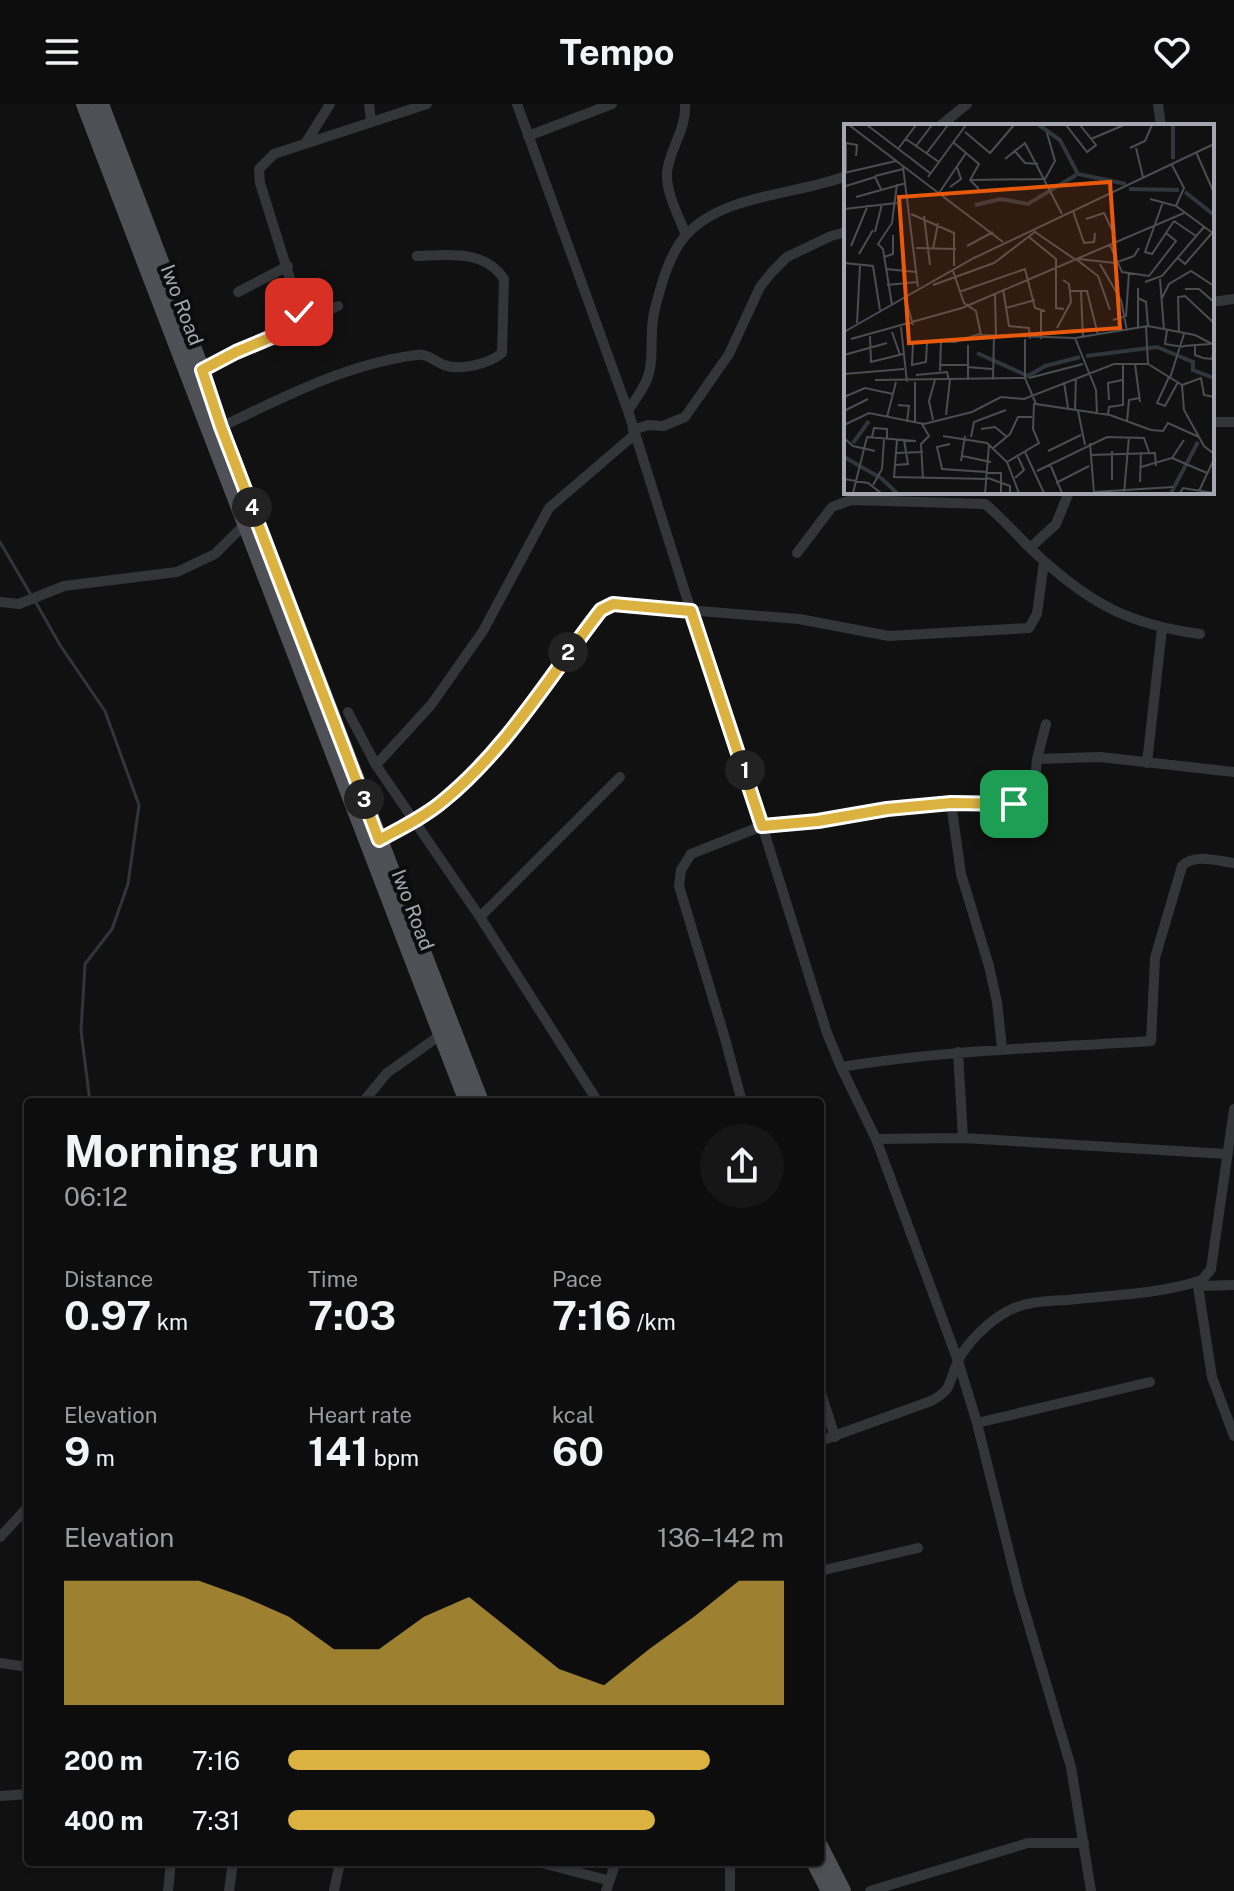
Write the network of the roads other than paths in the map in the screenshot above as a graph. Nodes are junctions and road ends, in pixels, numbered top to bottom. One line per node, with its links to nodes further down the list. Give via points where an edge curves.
1 (84, 104): 22 (main road, Iwo Road)
2 (101, 104): 22 (main road, Iwo Road)
3 (330, 104): 15 (street)
4 (369, 104): 11 (street)
5 (427, 104): 11 (street)
6 (517, 104): 14 (street)
7 (612, 104): 14 (street)
8 (685, 104): 18 (street, via 686,121 667,169)
9 (967, 104): 12 (street)
10 (1158, 104): 13 (street)
11 (371, 121): 15 (street)
12 (942, 124)
13 (1161, 124)
14 (528, 136): 28 (street)
15 (305, 144): 20 (street, via 274,154 259,169)
16 (844, 177): 18 (street, via 717,213)
17 (844, 233): 30 (street, via 787,257 772,272 729,354 685,417)
18 (686, 235): 28 (street, via 653,317 647,380)
19 (417, 256): 29 (street, via 469,255 498,270 504,279 502,353 491,362 455,367 422,354 376,362 290,393)
20 (288, 266): 21 (street); 26 (street)
21 (238, 292)
22 (166, 298): 27 (main road, Iwo Road); 33 (main road, Iwo Road)
23 (1234, 299): 24 (street)
24 (1214, 302)
25 (338, 306): 26 (street)
26 (298, 326): 27 (street)
27 (202, 370): 29 (main road, Iwo Road)
28 (628, 411): 30 (street)
29 (221, 427): 51 (main road, Iwo Road)
30 (633, 432): 38 (street); 45 (street, via 549,508 483,631 431,705)
31 (1068, 494): 34 (street, via 1056,524)
32 (896, 497): 34 (street, via 985,504); 35 (street, via 838,503)
33 (244, 525): 37 (street, via 215,554 177,572 64,586 19,604); 54 (main road, Iwo Road)
34 (1030, 548): 36 (street)
35 (797, 553)
36 (1044, 562): 38 (street, via 1037,614 1029,628 889,636 799,619); 39 (street, via 1103,606)
37 (0, 602)
38 (691, 611): 49 (street, via 613,604 601,610 484,761 443,802); 50 (street)
39 (1162, 629): 40 (street); 44 (street)
40 (1200, 634)
41 (348, 712): 45 (street)
42 (1046, 724): 43 (street)
43 (1037, 759): 44 (street, via 1100,757); 48 (street, via 1034,794 1025,800)
44 (1147, 763): 46 (street)
45 (376, 765): 49 (street)
46 (1234, 772)
47 (620, 777): 53 (street)
48 (951, 803): 50 (street); 55 (street, via 961,874 989,966)
49 (413, 821): 51 (street); 53 (street)
50 (762, 826): 57 (street); 62 (street, via 691,854 679,886)
51 (379, 840): 60 (main road, Iwo Road)
52 (1234, 863): 55 (street, via 1195,858 1182,866 1155,958 1151,1041)
53 (480, 917): 61 (street)
54 (439, 1036): 58 (street, via 387,1073); 59 (main road, Iwo Road)
55 (1002, 1048): 56 (street)
56 (958, 1052): 57 (street); 64 (street)
57 (841, 1067): 65 (street)
58 (366, 1098)
59 (465, 1098)
60 (479, 1098)
61 (595, 1098)
62 (741, 1098)
63 (1234, 1109): 66 (street)
64 (963, 1138): 65 (street); 66 (street)
65 (876, 1139): 70 (street)
66 (1226, 1154): 67 (street)
67 (1229, 1172): 68 (street, via 1211,1269)
68 (1200, 1283): 69 (street); 70 (street, via 1011,1309 976,1337); 74 (street, via 1212,1377)
69 (1234, 1285)
70 (958, 1361): 73 (street); 75 (street, via 944,1394)
71 (1150, 1382): 73 (street)
72 (824, 1403): 75 (street)
73 (977, 1423): 85 (street, via 1019,1592 1071,1767)
74 (1234, 1436)
75 (835, 1437): 76 (street)
76 (824, 1440)
77 (24, 1511): 78 (street)
78 (0, 1537)
79 (918, 1548): 80 (street)
80 (824, 1570)
81 (0, 1663): 82 (street)
82 (24, 1666)
83 (24, 1794): 84 (street)
84 (0, 1796)
85 (1084, 1843): 101 (street, via 1028,1843); 102 (street)
86 (824, 1854): 100 (main road)
87 (171, 1866): 95 (street)
88 (232, 1866): 96 (street)
89 (339, 1866): 97 (street)
90 (549, 1866): 94 (street)
91 (614, 1866): 94 (street)
92 (730, 1866): 98 (street)
93 (816, 1866): 99 (main road)
94 (606, 1886)
95 (168, 1891)
96 (229, 1891)
97 (334, 1891)
98 (730, 1891)
99 (829, 1891)
100 (843, 1891)
101 (870, 1891)
102 (1091, 1891)

